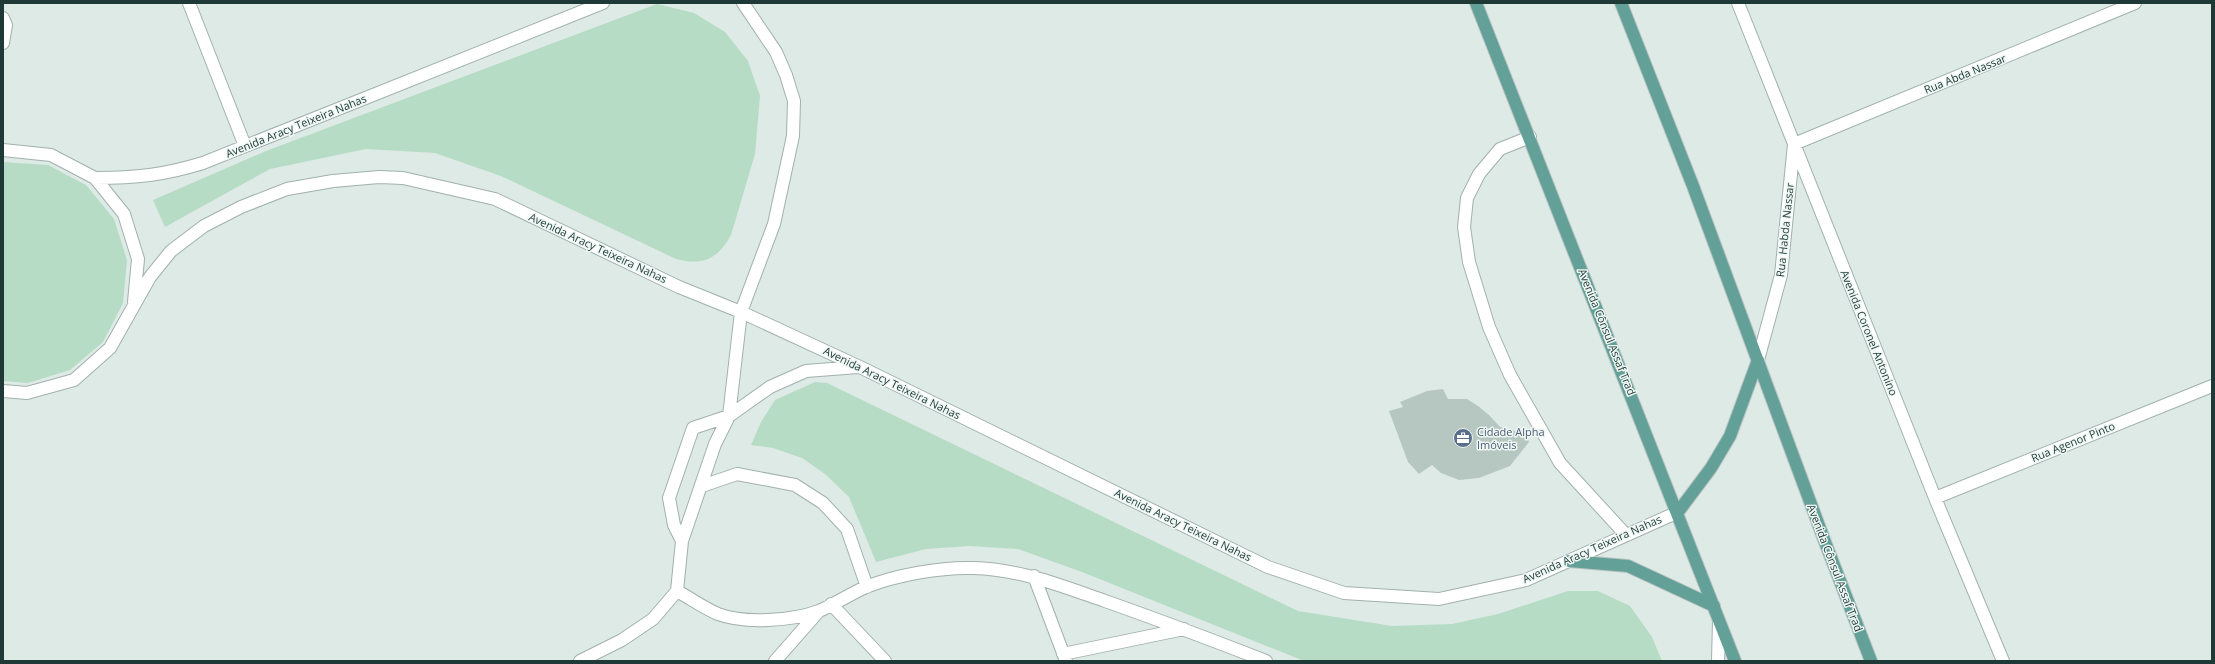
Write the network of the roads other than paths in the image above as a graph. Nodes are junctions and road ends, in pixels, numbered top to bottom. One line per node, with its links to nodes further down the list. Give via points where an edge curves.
1 (189, 3): 12 (street)
2 (603, 3): 12 (street, Avenida Aracy Teixeira Nahas)
3 (742, 3): 16 (street, via 776,52 794,101 793,136 774,224)
4 (1476, 3): 10 (main road, Avenida Cônsul Assaf Trad)
5 (1621, 3): 17 (main road, Avenida Cônsul Assaf Trad)
6 (1738, 3): 11 (street, Avenida Coronel Antonino)
7 (2135, 3): 11 (street, Rua Abda Nassar)
8 (3, 18): 9 (street, via 6,25)
9 (3, 43)
10 (1530, 137): 24 (main road, Avenida Cônsul Assaf Trad); 25 (street, via 1500,149 1476,180 1467,198 1464,227 1469,262 1490,327 1510,375 1560,463)
11 (1794, 144): 17 (street, Rua Habda Nassar, via 1781,276); 23 (street, Avenida Coronel Antonino)
12 (245, 146): 14 (street, Avenida Aracy Teixeira Nahas, via 170,173 132,178)
13 (3, 150): 14 (street, via 51,155)
14 (95, 178): 15 (street, via 124,214 138,259)
15 (133, 307): 16 (street, Avenida Aracy Teixeira Nahas, via 150,277 171,251 204,226 241,207 287,189 379,176 403,178 495,199 679,287); 20 (street, Avenida Aracy Teixeira Nahas, via 110,348 74,380 27,393)
16 (741, 312): 18 (street, Avenida Aracy Teixeira Nahas); 21 (street)
17 (1758, 360): 24 (main road, via 1730,436 1711,468); 43 (main road, Avenida Cônsul Assaf Trad)
18 (860, 367): 21 (street, via 806,371 770,387); 27 (street, Avenida Aracy Teixeira Nahas, via 1268,567 1344,593 1439,599 1526,580)
19 (2212, 386): 23 (street, Rua Agenor Pinto)
20 (3, 391)
21 (729, 416): 22 (street, via 715,444); 26 (street, via 693,428 669,498 674,525)
22 (702, 486): 26 (street); 29 (street, via 737,474 795,485 823,503 847,529)
23 (1935, 498): 44 (street, Avenida Coronel Antonino)
24 (1678, 512): 25 (street, Avenida Aracy Teixeira Nahas); 32 (main road, Avenida Cônsul Assaf Trad)
25 (1626, 535): 27 (street, Avenida Aracy Teixeira Nahas)
26 (682, 541): 30 (street)
27 (1569, 561): 32 (main road, via 1628,566)
28 (1034, 576): 29 (street, via 1006,570 972,568 924,572); 35 (street); 36 (street)
29 (867, 587): 31 (street)
30 (677, 591): 33 (street, via 718,614 748,620 797,616); 37 (street, via 653,619 622,640)
31 (831, 604): 33 (street); 39 (street)
32 (1714, 606): 34 (main road, Avenida Cônsul Assaf Trad)
33 (819, 611): 38 (street)
34 (1719, 619): 41 (street); 42 (main road, Avenida Cônsul Assaf Trad)
35 (1185, 629): 36 (street); 40 (street)
36 (1065, 658)
37 (580, 661)
38 (775, 661)
39 (885, 661)
40 (1266, 661)
41 (1718, 661)
42 (1735, 661)
43 (1871, 661)
44 (2003, 661)

